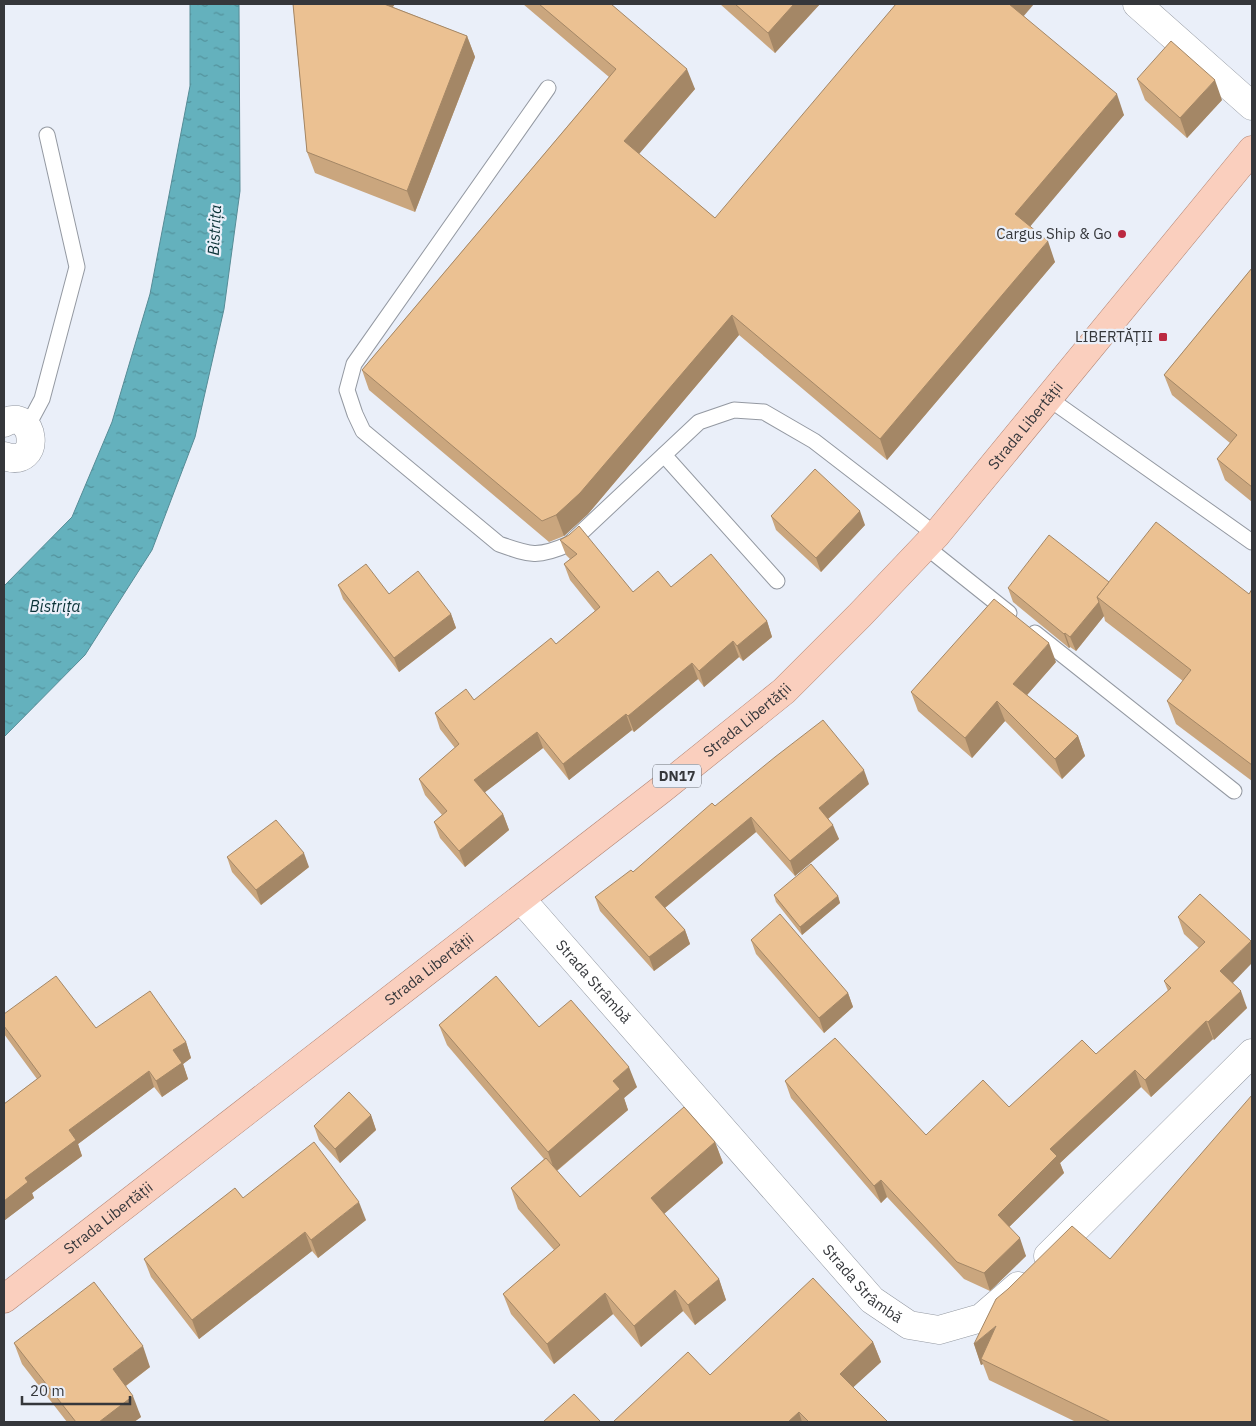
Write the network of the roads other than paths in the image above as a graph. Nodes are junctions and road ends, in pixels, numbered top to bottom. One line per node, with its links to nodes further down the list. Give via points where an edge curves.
1 (1136, 4): 3 (street)
2 (548, 88): 8 (lane, via 354,364 347,390 363,431 499,544 524,553 545,554 569,544)
3 (1252, 106)
4 (47, 135): 7 (lane, via 77,267 42,399)
5 (1252, 150): 6 (main road, Strada Libertății / DN17)
6 (1048, 398): 10 (main road, Strada Libertății / DN17); 11 (lane)
7 (11, 422): 9 (street, via 32,437 30,448 23,456 12,459)
8 (664, 455): 10 (lane, via 699,422 734,410 764,412 814,441); 12 (lane)
9 (4, 456)
10 (931, 540): 13 (lane, via 1022,622); 14 (main road, Strada Libertății / DN17, via 784,691)
11 (1252, 542)
12 (777, 581)
13 (1234, 791)
14 (521, 898): 15 (street, Strada Strâmbă, via 872,1300 909,1325 939,1330 981,1318 1005,1299); 16 (main road, Strada Libertății / DN17)
15 (1252, 1053)
16 (4, 1299)

